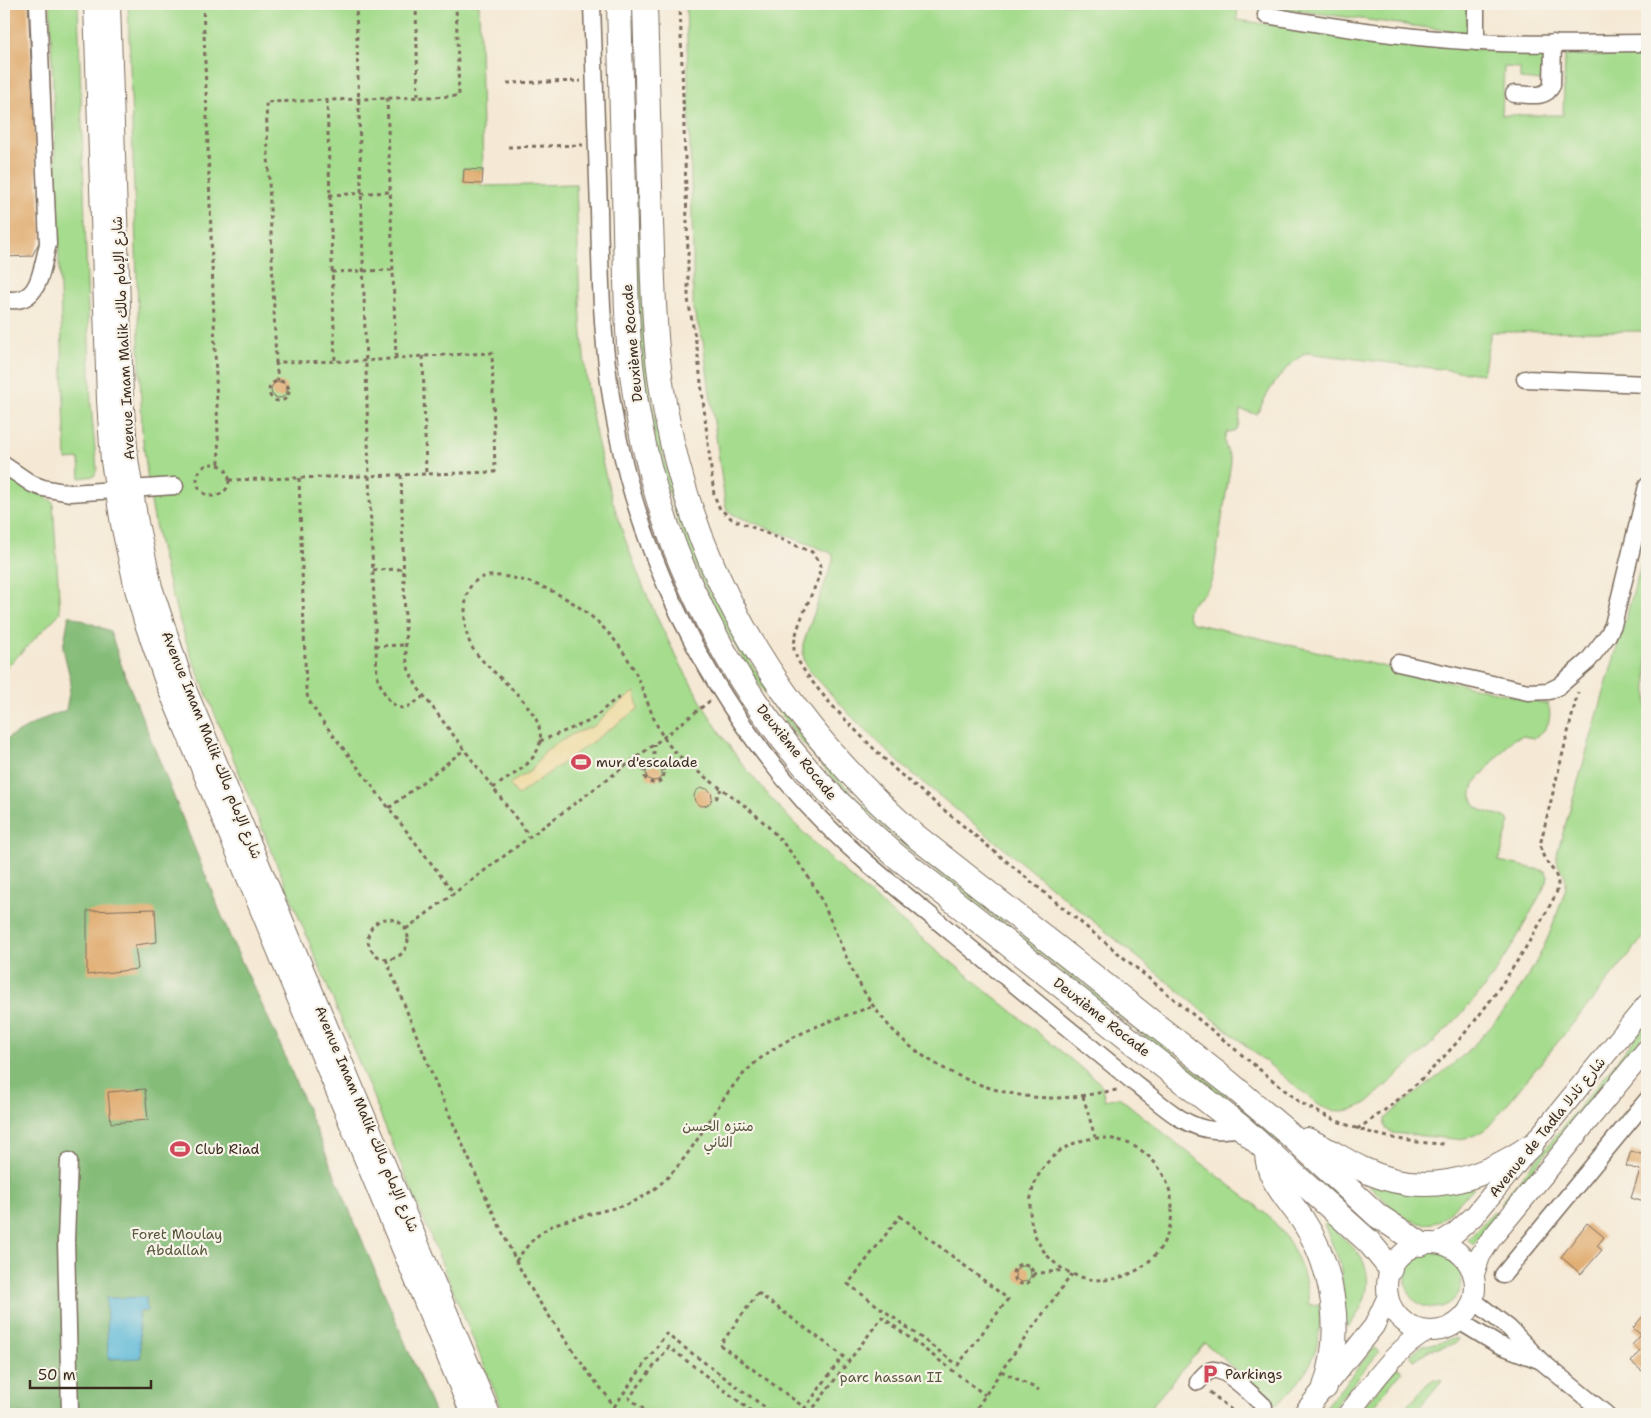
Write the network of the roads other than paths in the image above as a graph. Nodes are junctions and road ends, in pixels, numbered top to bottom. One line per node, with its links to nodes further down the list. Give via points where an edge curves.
1 (38, 4): 13 (street, via 48,244 36,288 19,301)
2 (94, 4): 19 (main road, Avenue Imam Malik شارع الإمام مالك, via 106,400)
3 (110, 4): 19 (main road, Avenue Imam Malik شارع الإمام مالك)
4 (592, 4): 24 (street, via 602,298 607,367 618,435 636,503 659,568 687,631 722,692 762,750 796,791 858,855 1181,1119 1216,1131)
5 (618, 4): 24 (highway, Deuxième Rocade, via 628,334 634,390 646,453 668,530 718,640 751,695 784,740 865,829)
6 (645, 4): 25 (highway, Deuxième Rocade, via 654,331 662,388 673,445 695,520 742,625 806,722 884,808)
7 (1476, 4): 9 (street)
8 (1266, 15): 9 (street, via 1396,35)
9 (1476, 42): 10 (street)
10 (1553, 43): 11 (street); 12 (street, via 1550,90 1543,95)
11 (1647, 43)
12 (1514, 94)
13 (4, 299)
14 (1525, 379): 15 (street)
15 (1647, 384)
16 (4, 465): 19 (street, via 24,480 43,488 70,493)
17 (175, 486): 19 (street)
18 (1647, 486): 20 (street, via 1613,625 1584,665 1559,686 1528,692)
19 (123, 488): 42 (main road, Avenue Imam Malik شارع الإمام مالك, via 126,549 144,621 166,684); 43 (main road, Avenue Imam Malik شارع الإمام مالك, via 139,531 152,587 183,682)
20 (1398, 663)
21 (1647, 1004): 26 (main road, Avenue de Tadla شارع تادلا)
22 (1647, 1049): 31 (main road, Avenue de Tadla شارع تادلا, via 1491,1240 1480,1256)
23 (1647, 1100): 32 (street)
24 (1242, 1128): 27 (highway, Deuxième Rocade)
25 (1289, 1134): 26 (highway, via 1308,1140 1379,1176 1412,1184 1436,1184 1468,1178 1498,1167); 29 (highway, Deuxième Rocade, via 1378,1216)
26 (1531, 1146): 29 (main road, Avenue de Tadla شارع تادلا, via 1469,1222 1456,1233)
27 (1267, 1150): 30 (highway, Deuxième Rocade, via 1369,1242); 39 (highway, via 1266,1162 1272,1177 1308,1230 1331,1286 1334,1336)
28 (69, 1161): 41 (street, via 66,1240)
29 (1430, 1244): 30 (main road, via 1403,1253); 31 (main road, via 1454,1249)
30 (1391, 1269): 33 (main road)
31 (1474, 1274): 34 (main road)
32 (1503, 1275)
33 (1388, 1296): 36 (main road, via 1393,1310 1402,1320 1414,1328); 39 (main road, via 1374,1326)
34 (1473, 1300): 35 (main road); 37 (street, via 1509,1328)
35 (1459, 1321): 36 (main road); 37 (street, via 1497,1344)
36 (1428, 1331): 45 (main road, via 1401,1350)
37 (1541, 1361): 46 (street)
38 (1198, 1382): 40 (street, via 1207,1372 1224,1372)
39 (1325, 1387): 44 (main road)
40 (1264, 1406)
41 (70, 1414)
42 (471, 1414)
43 (490, 1414)
44 (1303, 1414)
45 (1348, 1414)
46 (1606, 1414)

